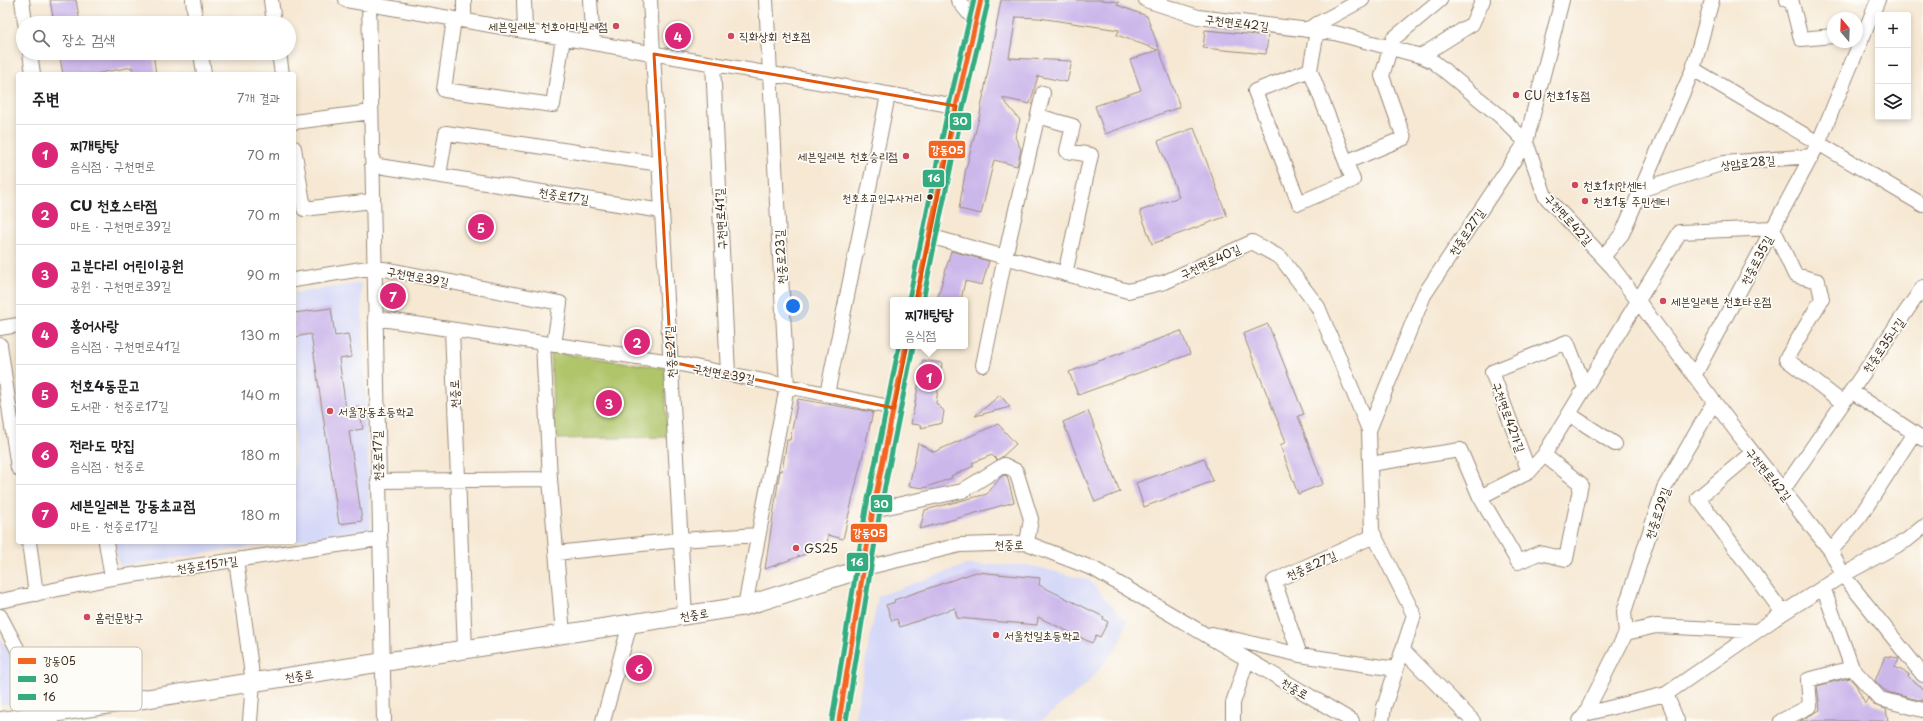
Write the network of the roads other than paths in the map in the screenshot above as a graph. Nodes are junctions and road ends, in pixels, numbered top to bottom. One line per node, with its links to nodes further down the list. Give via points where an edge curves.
1 (22, 0): 22 (street)
2 (193, 0): 23 (street)
3 (271, 0): 24 (street)
4 (346, 0): 20 (street)
5 (464, 0): 25 (street)
6 (524, 0): 29 (street)
7 (590, 0): 32 (street)
8 (650, 0): 35 (street, 천중로21길)
9 (766, 0): 46 (street, 천중로23길)
10 (958, 0): 26 (street)
11 (981, 0): 26 (main road)
12 (1146, 0): 21 (street, 구천면로42길)
13 (1362, 0): 28 (street)
14 (1440, 0): 34 (street, via 1393,39)
15 (1483, 0): 36 (street, via 1472,24)
16 (1562, 0): 53 (street, 천중로27길)
17 (1712, 0): 41 (street)
18 (1787, 0): 30 (street, via 1792,3 1801,38)
19 (1878, 0): 27 (street, 천중로35길)
20 (369, 2): 25 (street); 50 (street, 천중로17길)
21 (1178, 5): 28 (street, 구천면로42길, via 1198,17)
22 (24, 16)
23 (195, 16)
24 (273, 16)
25 (459, 20): 29 (street); 31 (street, via 444,90 553,105)
26 (976, 22): 49 (main road)
27 (1863, 29)
28 (1312, 30): 34 (street, 구천면로42길, via 1335,33); 42 (street)
29 (525, 31): 31 (street)
30 (1827, 36)
31 (563, 38): 32 (street)
32 (593, 43): 35 (street)
33 (1855, 48): 54 (street, 천중로35길)
34 (1390, 49): 36 (street, 구천면로42길); 56 (street, via 1382,76 1404,138)
35 (654, 54): 40 (street); 57 (street, 천중로21길)
36 (1421, 56): 53 (street, 구천면로42길, via 1434,62 1500,116)
37 (31, 60): 43 (street)
38 (202, 60): 44 (street)
39 (280, 60): 45 (street)
40 (713, 64): 46 (street); 83 (street, 구천면로41길)
41 (1693, 69): 54 (street); 60 (street)
42 (1310, 70): 56 (street); 56 (street, via 1255,91 1299,202 1353,180)
43 (33, 72)
44 (204, 72)
45 (282, 72)
46 (771, 74): 48 (street); 85 (street, 천중로23길)
47 (1043, 93): 51 (street)
48 (888, 95): 49 (street); 88 (street)
49 (956, 106): 65 (main road)
50 (371, 112): 52 (street); 58 (street, 천중로17길)
51 (1038, 116): 66 (street); 69 (street, via 1074,126 1067,152 1091,155)
52 (296, 122)
53 (1526, 142): 67 (street, 구천면로42길, via 1545,196); 93 (street, 천중로27길, via 1424,295)
54 (1815, 150): 60 (street, 상암로28길, via 1724,163); 62 (street); 64 (street, 천중로35길)
55 (296, 160): 61 (street, via 304,209)
56 (1346, 162)
57 (660, 164): 59 (street, via 446,133); 63 (street, 천중로21길)
58 (372, 165): 59 (street, 천중로17길); 61 (street, 천중로17길)
59 (438, 176): 63 (street, 천중로17길)
60 (1640, 190): 67 (street, via 1622,234)
61 (372, 201): 68 (street, 천중로17길)
62 (1923, 205)
63 (662, 211): 81 (street, 천중로21길)
64 (1773, 228): 73 (street, via 1680,232); 84 (street, 천중로35길); 90 (street, via 1795,275 1818,281 1822,299 1786,360)
65 (929, 236): 66 (street, 구천면로40길); 72 (main road)
66 (1005, 257): 69 (street, 구천면로40길); 82 (street)
67 (1603, 257): 73 (street, 구천면로42길)
68 (374, 267): 70 (street); 74 (street, 천중로17길); 78 (street, 구천면로39길, via 560,303)
69 (1065, 274): 93 (street, 구천면로40길, via 1128,291 1165,282 1252,242 1281,258 1318,307)
70 (296, 280)
71 (1923, 287): 87 (street, 천중로35나길)
72 (917, 297)
73 (1637, 300): 84 (street, 구천면로42길); 86 (street, 구천면로42가길)
74 (375, 318): 77 (street, 구천면로39길); 102 (street, 천중로17길)
75 (16, 325): 76 (street)
76 (0, 328)
77 (452, 330): 78 (street, 구천면로39길); 103 (street, 천중로)
78 (549, 344): 81 (street, 구천면로39길); 101 (street)
79 (0, 345): 97 (street)
80 (905, 349): 91 (main road)
81 (671, 362): 83 (street, 구천면로39길); 111 (street, 천중로21길)
82 (983, 365)
83 (728, 374): 85 (street, 구천면로39길)
84 (1694, 376): 89 (street, 구천면로42길)
85 (787, 386): 88 (street, 구천면로39길); 108 (street, 천중로23길)
86 (1585, 388): 92 (street, 구천면로42가길); 100 (street, 구천면로42가길, via 1567,342 1492,372)
87 (1851, 391): 90 (street, 천중로35나길); 94 (street)
88 (827, 394): 91 (street, 구천면로39길)
89 (1714, 402): 96 (street, 구천면로42길); 131 (street, 천중로29길, via 1664,488 1624,612)
90 (1843, 403): 104 (street, 천중로35나길)
91 (894, 408): 106 (main road)
92 (1569, 414): 95 (street); 98 (street, 구천면로42가길)
93 (1369, 430): 99 (street, 천중로27길)
94 (1918, 436): 115 (street, via 1861,515)
95 (1615, 444)
96 (1752, 453): 104 (street, 구천면로42길); 125 (street, via 1698,498)
97 (16, 454)
98 (1544, 455): 100 (street, 구천면로42가길); 105 (street, 구천면로42가길, via 1581,484 1566,559 1539,552 1518,562)
99 (1370, 464): 105 (street, via 1460,450); 109 (street, 천중로27길)
100 (1529, 472): 105 (street, 구천면로42가길)
101 (550, 480): 103 (street); 116 (street)
102 (378, 481): 103 (street); 110 (street, 천중로17길)
103 (458, 481): 134 (street, 천중로)
104 (1783, 490): 115 (street, 구천면로42길)
105 (1480, 497)
106 (873, 510): 112 (street, via 962,492 1004,465 1016,471 1031,519); 118 (main road)
107 (1923, 527): 119 (street, via 1907,540)
108 (758, 535): 111 (street); 124 (street, 천중로23길)
109 (1374, 536): 135 (street, 천중로27길, via 1414,615); 136 (street, 천중로27길, via 1274,581)
110 (379, 539): 117 (street, 천중로15가길); 138 (street, 천중로17길)
111 (680, 540): 116 (street); 127 (street, 천중로21길)
112 (1027, 542): 118 (street, 천중로, via 960,545); 129 (street, 천중로, via 1094,569)
113 (29, 544): 122 (street)
114 (106, 544): 120 (street)
115 (1831, 551): 119 (street, 구천면로42길)
116 (556, 553): 132 (street)
117 (236, 560): 120 (street, 천중로15가길); 142 (street)
118 (864, 568): 124 (main road, 천중로); 153 (main road)
119 (1843, 575): 121 (street); 141 (street, 구천면로42길)
120 (112, 578): 122 (street, 천중로15가길)
121 (1823, 587): 125 (street); 140 (street)
122 (36, 594): 123 (street, 천중로15가길)
123 (0, 601)
124 (745, 606): 127 (main road, 천중로)
125 (1783, 613): 130 (street)
126 (0, 616): 133 (street)
127 (685, 616): 128 (main road, 천중로)
128 (630, 624): 132 (main road, 천중로); 152 (street)
129 (1200, 632): 136 (street); 137 (street, 천중로)
130 (1756, 632): 131 (street, via 1656,626); 143 (street)
131 (1626, 633): 148 (street)
132 (563, 634): 134 (main road, 천중로)
133 (16, 647)
134 (465, 649): 138 (main road, 천중로)
135 (1403, 650): 139 (street, 천중로27길); 157 (street)
136 (1300, 654): 139 (street)
137 (1247, 660): 154 (street, via 1233,703); 155 (street, 천중로)
138 (382, 662): 142 (main road, 천중로); 151 (street, 천중로17길)
139 (1396, 668): 156 (street, 천중로27길)
140 (1852, 668): 145 (street, via 1880,700); 159 (street, via 1808,680 1810,706)
141 (1923, 675)
142 (253, 682): 144 (main road, 천중로); 150 (street)
143 (1666, 694): 148 (street); 158 (street)
144 (142, 701)
145 (1923, 710)
146 (86, 711): 147 (main road, 천중로)
147 (52, 717): 149 (main road, 천중로)
148 (1583, 718)
149 (2, 721)
150 (250, 721)
151 (384, 721)
152 (603, 721)
153 (838, 721)
154 (1233, 721)
155 (1352, 721)
156 (1382, 721)
157 (1473, 721)
158 (1677, 721)
159 (1781, 721)

